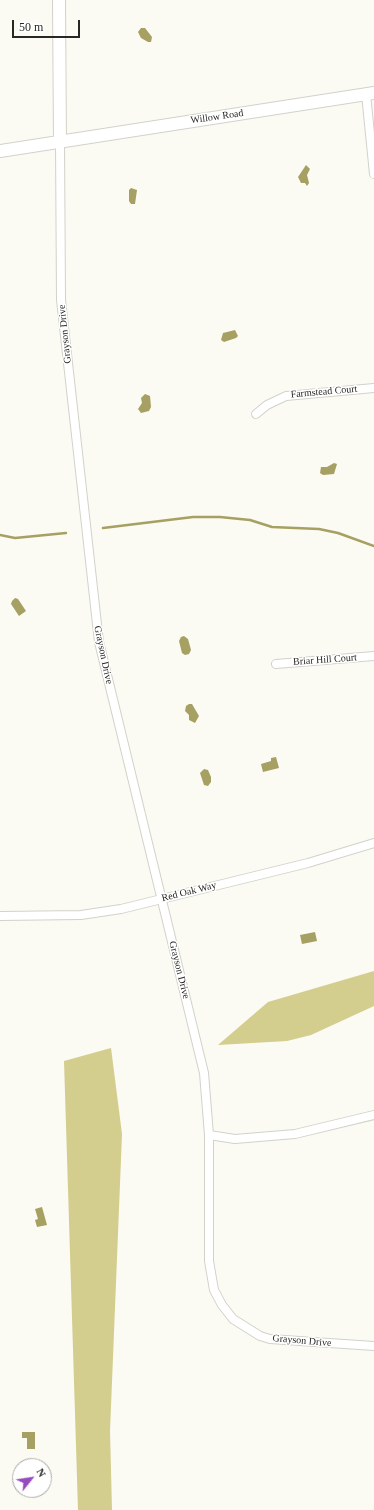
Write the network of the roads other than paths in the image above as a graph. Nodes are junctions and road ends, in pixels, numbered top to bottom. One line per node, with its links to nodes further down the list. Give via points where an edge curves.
1 (59, 0): 3 (street)
2 (370, 94): 3 (street, Willow Road); 5 (street)
3 (60, 142): 4 (street, Willow Road); 11 (street, Grayson Drive, via 61,300 98,642)
4 (0, 151)
5 (374, 174)
6 (374, 388): 7 (street, Farmstead Court, via 286,396 267,405)
7 (256, 414)
8 (374, 656): 9 (street, Briar Hill Court)
9 (276, 664)
10 (374, 843): 11 (street, Red Oak Way, via 308,863)
11 (162, 899): 12 (street, Red Oak Way, via 81,915); 14 (street, Grayson Drive, via 204,1073)
12 (0, 916)
13 (374, 1114): 14 (street, via 295,1134 235,1139)
14 (209, 1136): 15 (street, Grayson Drive, via 211,1279 214,1290 233,1320 270,1339)
15 (374, 1346)

